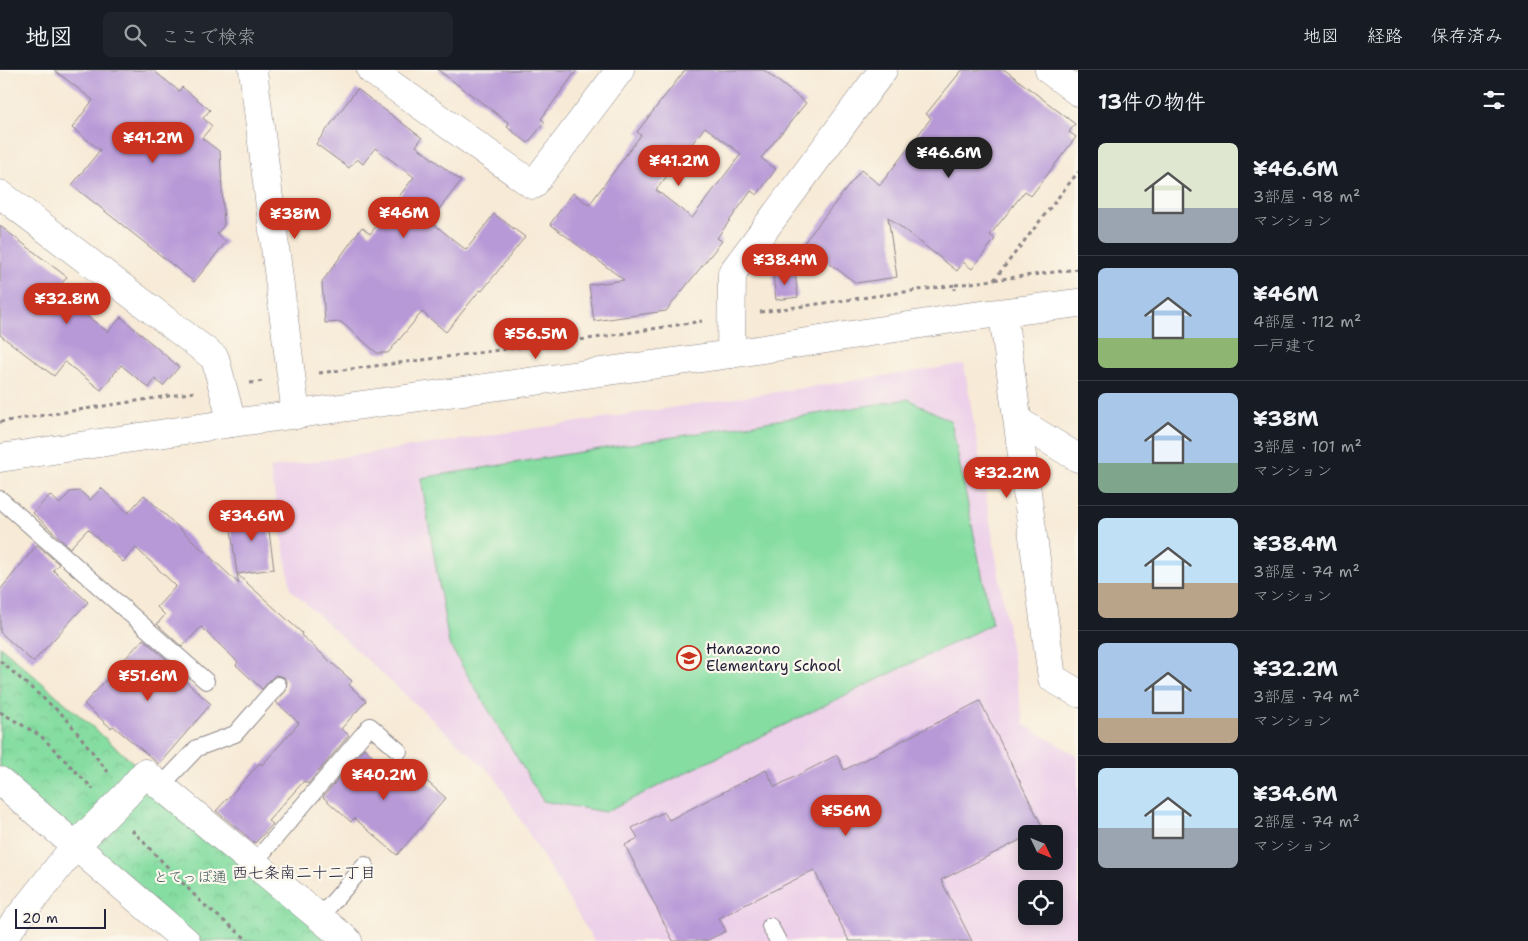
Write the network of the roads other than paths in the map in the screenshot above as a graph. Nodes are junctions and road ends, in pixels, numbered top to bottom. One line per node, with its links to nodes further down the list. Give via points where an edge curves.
1 (253, 70): 11 (street)
2 (371, 70): 3 (street, via 533,184)
3 (620, 70)
4 (883, 70): 10 (street, via 732,273)
5 (1049, 70): 6 (street)
6 (1078, 92)
7 (0, 194): 13 (street, via 215,358)
8 (1078, 303): 9 (street)
9 (1003, 314): 10 (street); 12 (street)
10 (731, 354): 11 (street)
11 (296, 414): 13 (street)
12 (1018, 421): 15 (street); 19 (street, via 1052,678)
13 (232, 423): 14 (street)
14 (0, 458)
15 (1078, 458)
16 (0, 499): 17 (lane)
17 (206, 681)
18 (278, 685): 22 (lane, via 235,734 197,748)
19 (1078, 693)
20 (399, 751): 24 (lane, via 370,726)
21 (0, 781): 23 (street)
22 (161, 786): 23 (street, via 145,773); 24 (street)
23 (75, 846): 28 (street); 29 (street)
24 (253, 864): 26 (street)
25 (364, 865): 26 (lane)
26 (319, 918): 30 (street)
27 (770, 926): 31 (lane)
28 (0, 941)
29 (186, 941)
30 (348, 941)
31 (778, 941)

